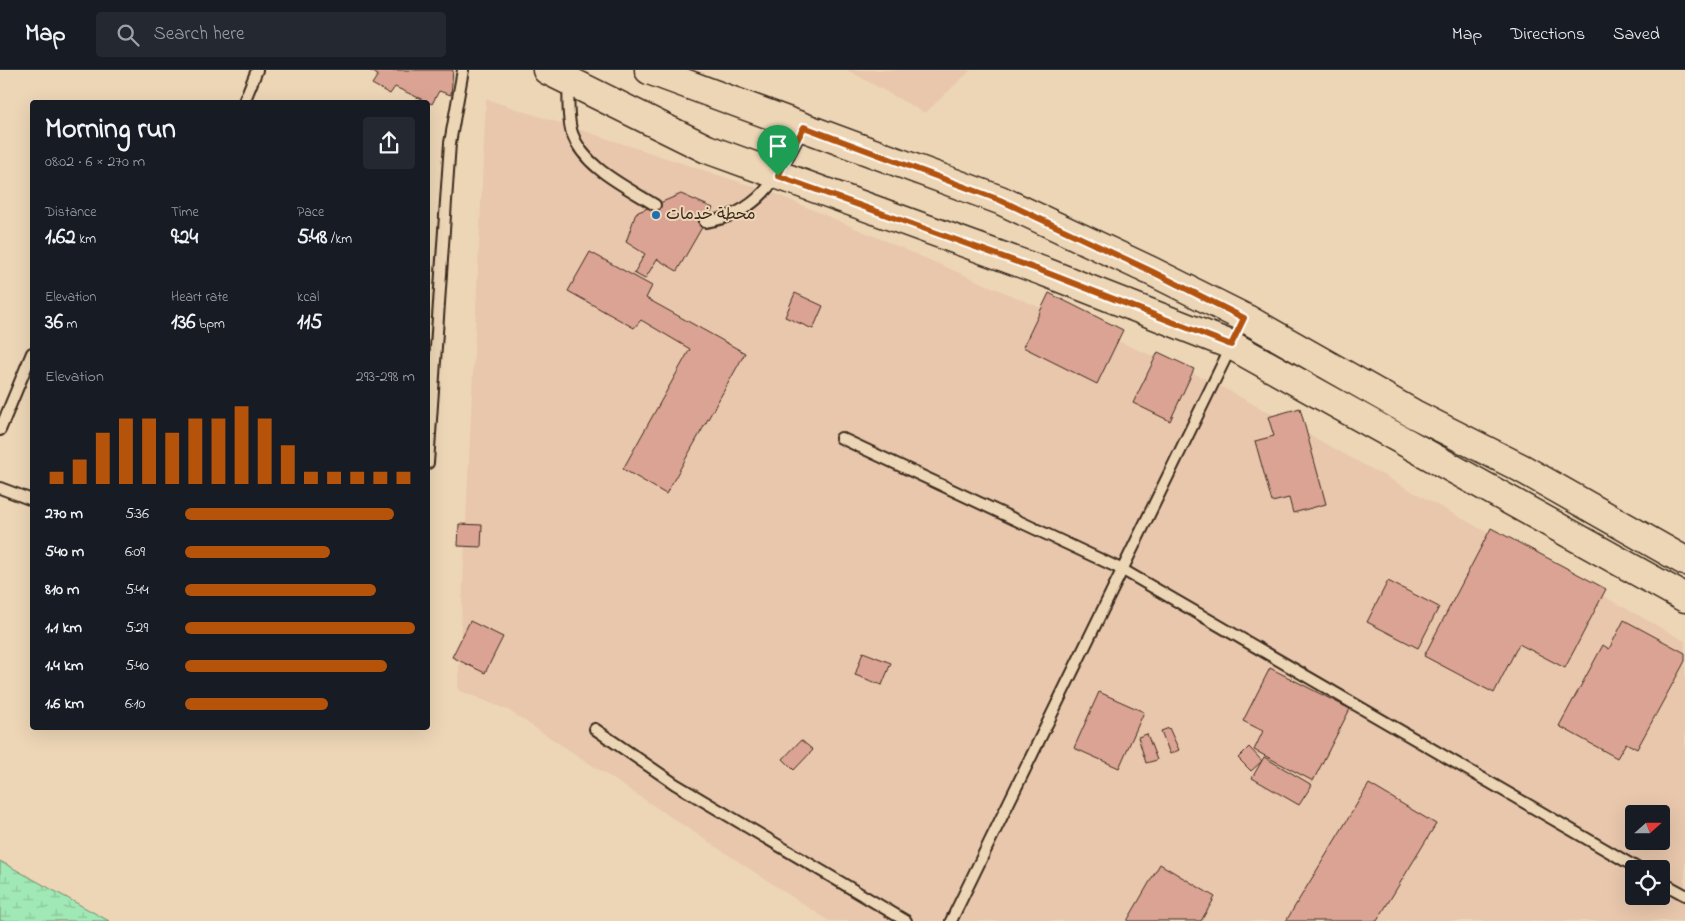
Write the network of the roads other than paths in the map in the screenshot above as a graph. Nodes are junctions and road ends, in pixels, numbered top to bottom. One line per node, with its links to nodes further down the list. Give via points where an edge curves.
1 (257, 70): 5 (lane)
2 (463, 70): 14 (lane, via 450,143)
3 (649, 70): 6 (main road)
4 (562, 74): 7 (main road, via 707,149); 8 (lane, via 572,132 583,152 602,172)
5 (245, 100)
6 (804, 127): 7 (lane); 10 (main road, via 1000,200)
7 (778, 176): 9 (lane, via 745,211); 11 (main road, via 1045,272)
8 (655, 205)
9 (705, 222)
10 (1244, 318): 11 (lane); 18 (main road)
11 (1231, 345): 19 (lane); 20 (main road)
12 (30, 358): 13 (lane)
13 (0, 430)
14 (430, 434)
15 (841, 438): 19 (lane)
16 (0, 488): 17 (lane)
17 (30, 499)
18 (1685, 561)
19 (1122, 570): 22 (lane); 26 (lane)
20 (1685, 598)
21 (595, 729): 25 (lane, via 675,784)
22 (1625, 861)
23 (1670, 887): 24 (lane)
24 (1685, 895)
25 (906, 921)
26 (950, 921)

